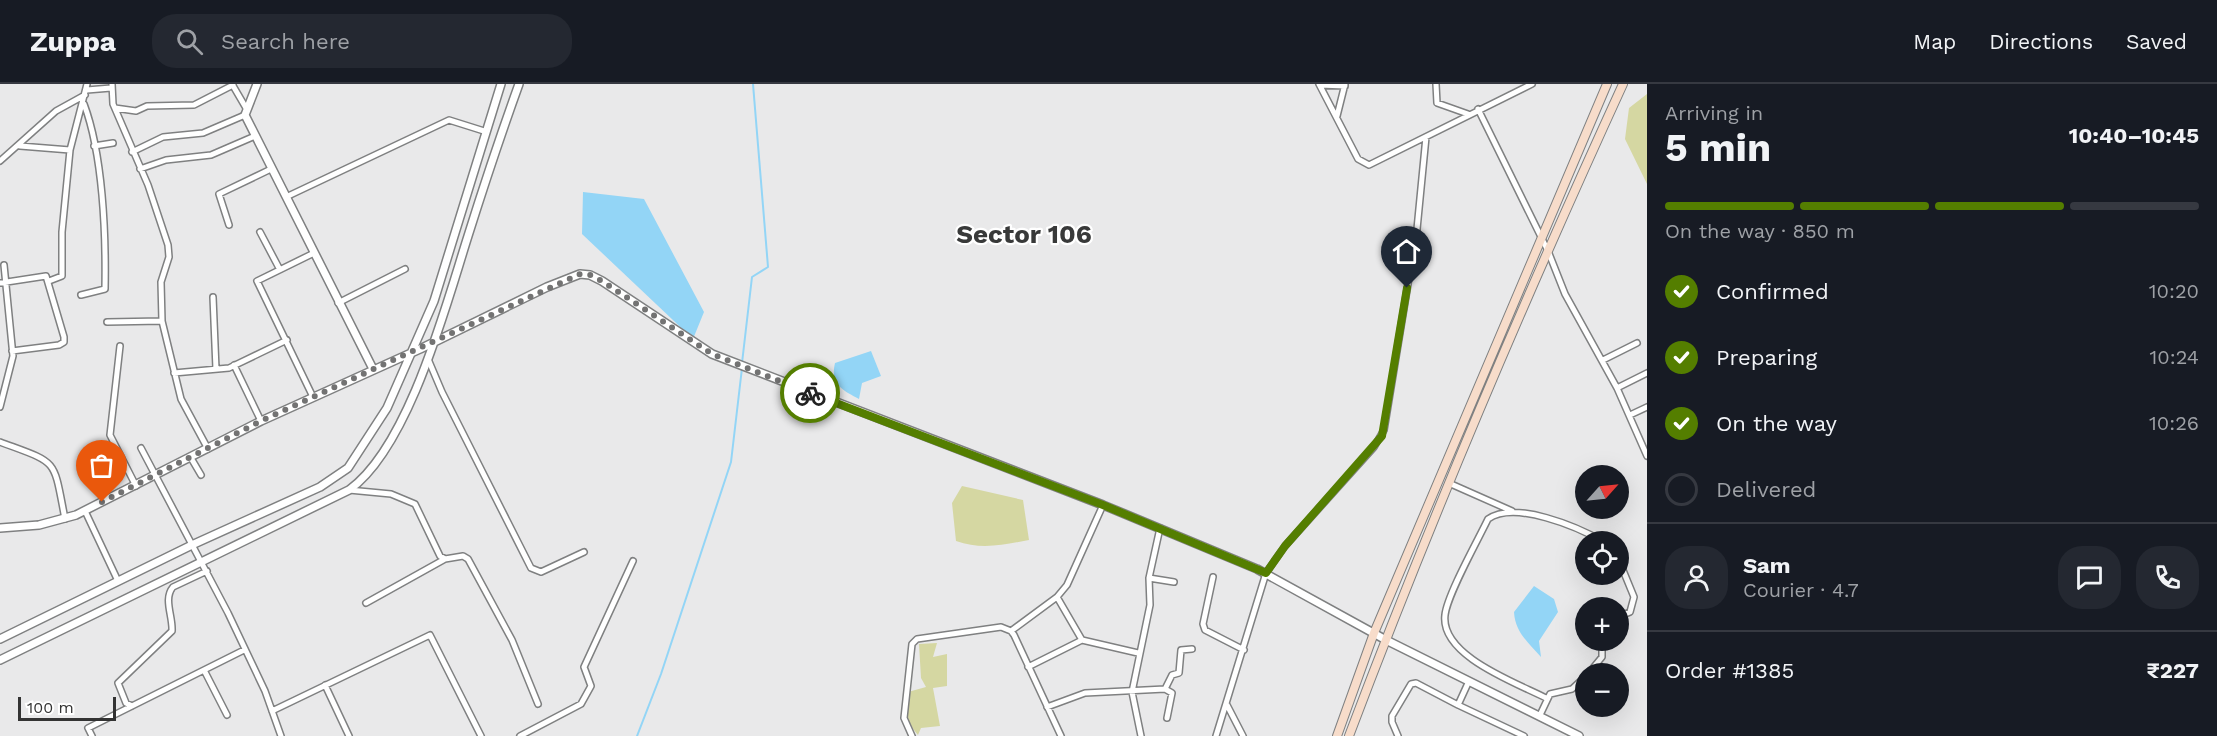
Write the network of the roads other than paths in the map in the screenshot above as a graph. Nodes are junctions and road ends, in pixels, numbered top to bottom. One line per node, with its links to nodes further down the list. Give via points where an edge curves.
1 (257, 84): 16 (street)
2 (501, 84): 19 (street)
3 (519, 84): 47 (street)
4 (1320, 84): 9 (street); 18 (street)
5 (1436, 84): 17 (street, via 1437,103)
6 (1607, 84): 33 (main road)
7 (1623, 84): 34 (main road)
8 (233, 85): 14 (street, via 194,105 147,106 136,111); 16 (street)
9 (1345, 85): 18 (street)
10 (1530, 85): 15 (street)
11 (111, 86): 12 (street); 14 (street)
12 (86, 89): 13 (street); 23 (street)
13 (84, 104): 24 (street); 25 (street)
14 (115, 108): 26 (street)
15 (1478, 109): 17 (street); 33 (street)
16 (245, 112): 20 (street); 26 (street, via 203,133 163,137)
17 (1468, 114): 21 (street)
18 (1337, 116): 21 (street, via 1358,159 1365,164)
19 (484, 131): 30 (street, via 449,120); 51 (street, via 439,285)
20 (255, 136): 28 (street, via 219,153 166,160); 29 (street)
21 (1426, 137): 89 (street, via 1417,229 1384,430 1374,447 1285,546)
22 (113, 143): 24 (street)
23 (20, 146): 25 (street); 27 (street)
24 (94, 146): 41 (street, via 104,225 105,289)
25 (70, 150): 39 (street, via 62,276)
26 (132, 152): 28 (street)
27 (0, 161)
28 (140, 169): 44 (street, via 169,251 161,282)
29 (271, 169): 30 (street); 31 (street, via 219,194)
30 (286, 197): 35 (street)
31 (229, 225)
32 (260, 232): 37 (street)
33 (1540, 237): 34 (street); 99 (main road)
34 (1548, 251): 53 (street, via 1565,294); 73 (main road)
35 (312, 254): 37 (street); 43 (street)
36 (4, 266): 40 (street)
37 (279, 268): 46 (street, via 257,281)
38 (405, 269): 43 (street)
39 (49, 281): 40 (street, via 45,275); 50 (street, via 64,342)
40 (2, 282): 50 (street)
41 (81, 295)
42 (213, 297): 55 (street)
43 (338, 303): 56 (street)
44 (162, 321): 45 (street); 57 (street)
45 (107, 322)
46 (287, 340): 54 (street); 60 (street)
47 (435, 341): 51 (street); 52 (street); 76 (street, via 548,286 584,274 602,281 705,350 752,372)
48 (1637, 343): 53 (street)
49 (120, 346): 74 (street, via 110,435)
50 (12, 351): 61 (street)
51 (413, 352): 56 (street); 83 (street, via 387,408 343,474)
52 (428, 359): 75 (street, via 402,418 370,471); 84 (street, via 531,568 541,572)
53 (1603, 360): 59 (street)
54 (234, 365): 55 (street); 64 (street)
55 (216, 369): 57 (street)
56 (373, 369): 60 (street)
57 (174, 373): 68 (street, via 186,411)
58 (1647, 373): 59 (street)
59 (1617, 388): 63 (street)
60 (313, 398): 64 (street)
61 (0, 407)
62 (1647, 407): 63 (street)
63 (1630, 416): 66 (street)
64 (261, 421): 68 (street)
65 (0, 442): 79 (street, via 43,458 54,467)
66 (1645, 444): 69 (street)
67 (141, 448): 72 (street)
68 (208, 449): 70 (street)
69 (1647, 456)
70 (191, 458): 71 (street); 72 (street)
71 (201, 475)
72 (157, 476): 74 (street); 83 (street)
73 (1451, 484): 78 (street); 102 (main road)
74 (136, 486): 77 (street)
75 (350, 490): 85 (street, via 391,494 415,504); 87 (street)
76 (1103, 505): 81 (street); 95 (street, via 1067,585)
77 (85, 511): 79 (street); 92 (street)
78 (1514, 511): 82 (street); 115 (street, via 1488,519 1446,608 1445,625 1458,648 1478,664)
79 (65, 519): 80 (street)
80 (0, 528)
81 (1160, 528): 89 (street); 91 (street)
82 (1576, 531)
83 (194, 544): 87 (street); 92 (street)
84 (584, 552)
85 (445, 559): 96 (street); 116 (street, via 468,559 512,640)
86 (633, 561): 129 (street, via 584,668 591,686 586,699)
87 (203, 562): 88 (street); 107 (street)
88 (207, 571): 104 (street); 119 (street, via 169,592 172,631 118,683 126,704)
89 (1266, 573): 99 (street); 105 (street)
90 (1213, 577): 105 (street, via 1205,630)
91 (1149, 578): 93 (street); 106 (street, via 1149,606)
92 (118, 581): 100 (street)
93 (1173, 582)
94 (1629, 585): 97 (street, via 1634,597)
95 (1057, 597): 98 (street); 101 (street)
96 (366, 603)
97 (1629, 612)
98 (1011, 631): 108 (street); 130 (street, via 1001,627 917,639 912,644 904,718)
99 (1374, 633): 102 (street); 135 (main road)
100 (0, 639)
101 (1082, 640): 106 (street); 108 (street)
102 (1386, 640): 110 (street); 136 (main road)
103 (1192, 649): 113 (street, via 1181,650 1179,673 1172,675)
104 (244, 650): 109 (street); 121 (street)
105 (1244, 650): 117 (street)
106 (1138, 653): 114 (street)
107 (0, 660)
108 (1028, 667): 120 (street)
109 (205, 672): 119 (street); 122 (street)
110 (1469, 681): 118 (street); 123 (street)
111 (325, 685): 121 (street); 127 (street); 128 (street, via 430,635)
112 (1575, 686): 115 (street)
113 (1165, 689): 114 (street); 124 (street, via 1172,693)
114 (1132, 692): 120 (street, via 1085,693); 132 (street)
115 (1546, 698): 123 (street)
116 (538, 705)
117 (1227, 705): 133 (street); 134 (street)
118 (1458, 705): 137 (street, via 1411,684 1392,716); 138 (street)
119 (132, 706): 125 (street, via 88,729)
120 (1047, 707): 131 (street)
121 (272, 711): 126 (street)
122 (227, 715)
123 (1540, 716): 139 (street)
124 (1167, 718)
125 (92, 736)
126 (282, 736)
127 (349, 736)
128 (481, 736)
129 (520, 736)
130 (912, 736)
131 (1061, 736)
132 (1141, 736)
133 (1216, 736)
134 (1243, 736)
135 (1337, 736)
136 (1349, 736)
137 (1398, 736)
138 (1524, 736)
139 (1580, 736)

